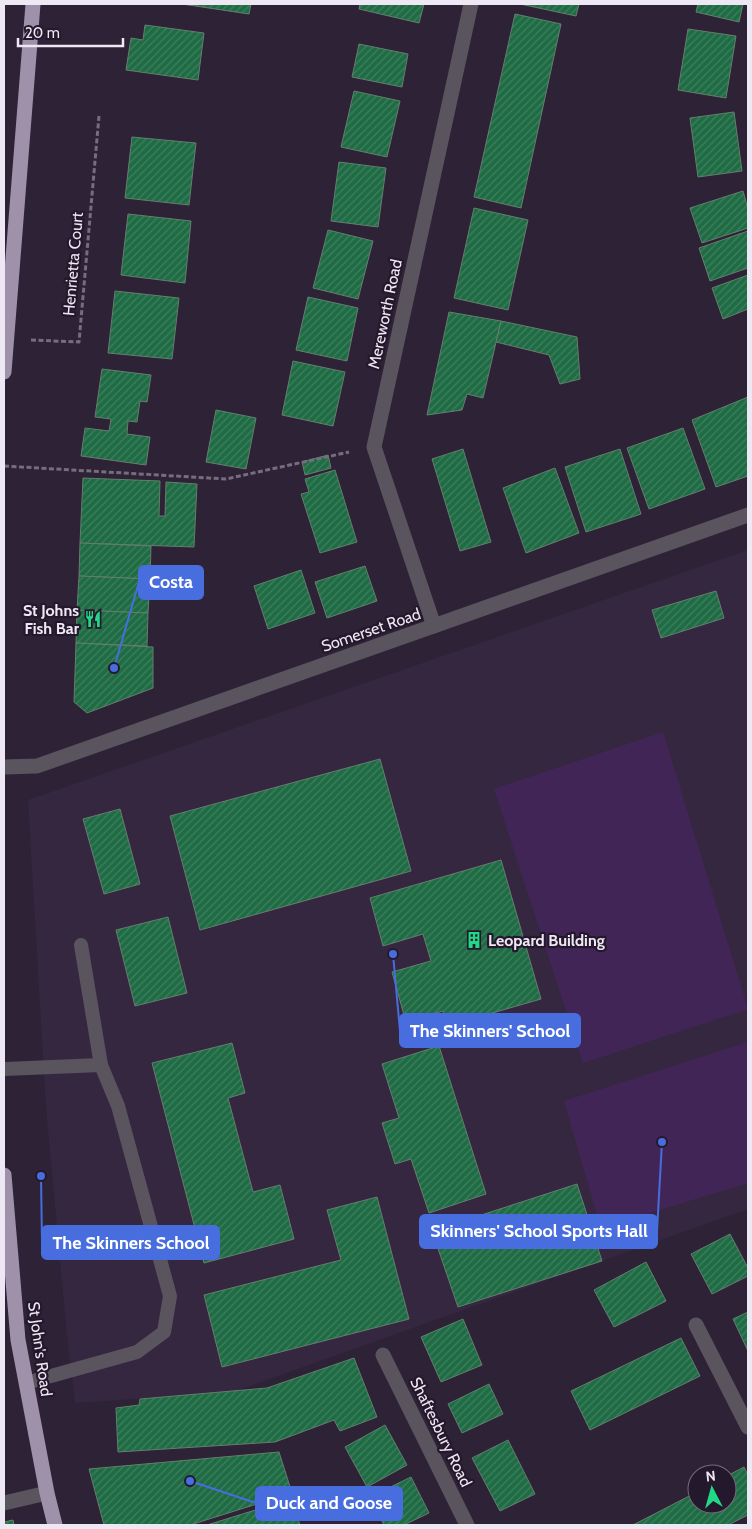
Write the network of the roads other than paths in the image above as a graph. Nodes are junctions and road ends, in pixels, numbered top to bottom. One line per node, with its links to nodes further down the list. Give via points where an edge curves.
1 (33, 4): 3 (highway)
2 (471, 4): 5 (street, Mereworth Road, via 374,447)
3 (4, 372)
4 (748, 515): 5 (street, Somerset Road)
5 (434, 626): 6 (street, Somerset Road, via 37,766)
6 (4, 767)
7 (81, 945): 8 (lane)
8 (101, 1065): 9 (lane); 14 (lane, via 118,1106 170,1296 164,1332 137,1352)
9 (4, 1069)
10 (4, 1175): 11 (highway, St John's Road)
11 (10, 1316): 14 (highway, St John's Road)
12 (696, 1325): 15 (street)
13 (383, 1355): 19 (street, Shaftesbury Road)
14 (26, 1383): 16 (highway, St John's Road)
15 (748, 1428)
16 (46, 1493): 17 (street); 18 (highway, St John's Road)
17 (4, 1503)
18 (55, 1525)
19 (467, 1525)

